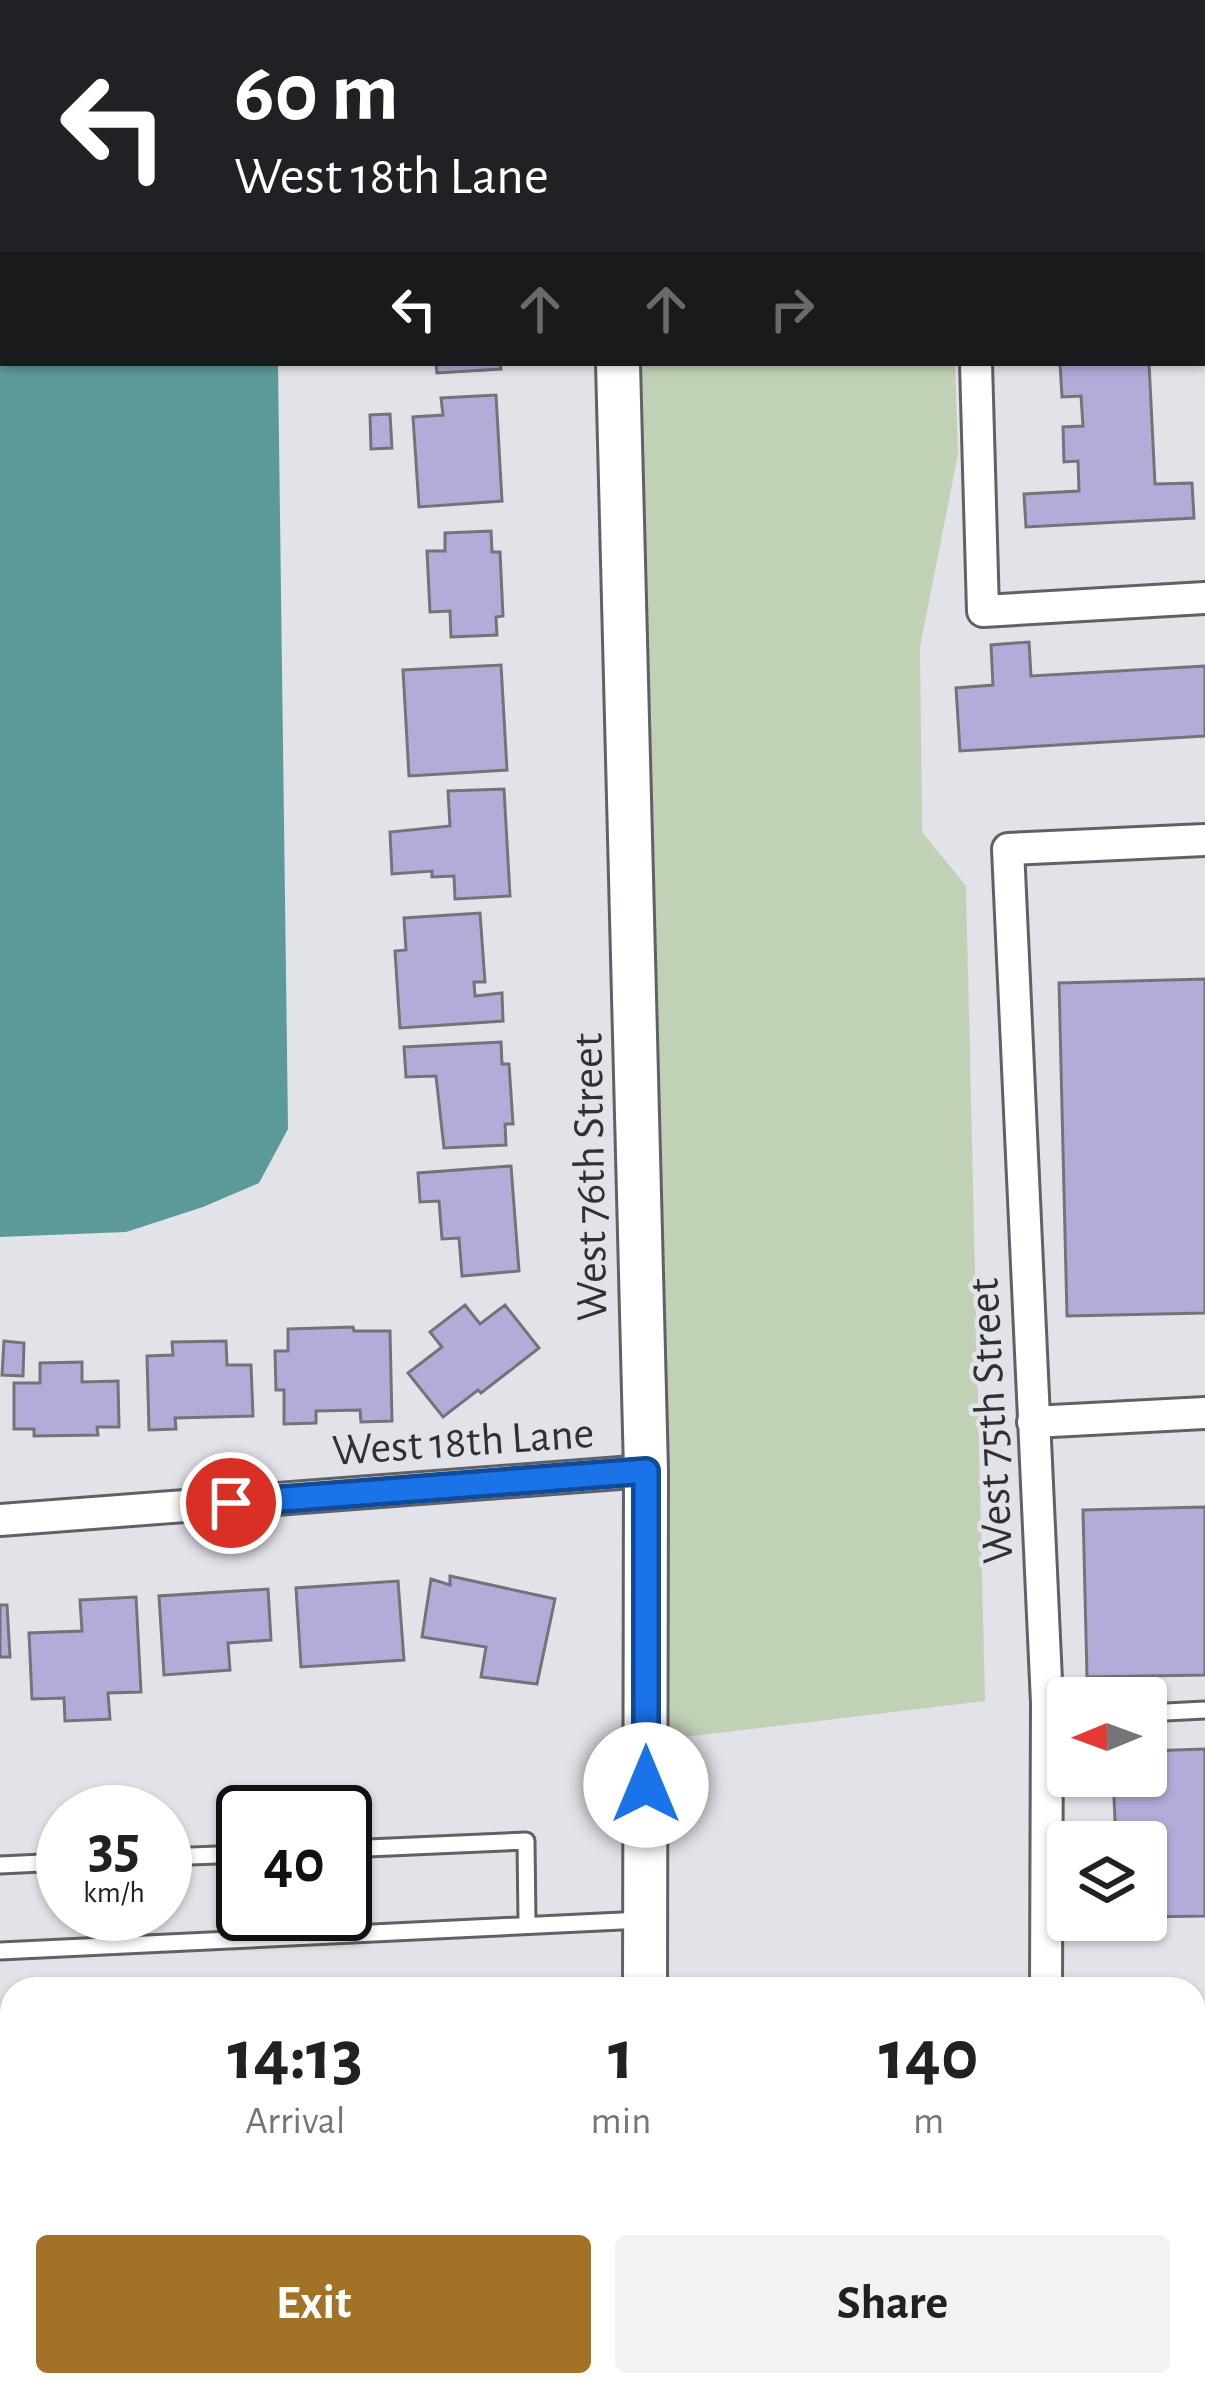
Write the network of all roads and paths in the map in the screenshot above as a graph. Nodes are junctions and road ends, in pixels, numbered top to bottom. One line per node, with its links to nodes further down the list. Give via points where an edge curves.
1 (618, 366): 7 (street, West 76th Street)
2 (976, 366): 3 (street, via 983,611)
3 (1205, 598)
4 (1205, 840): 6 (street, West 75th Street, via 1008,849)
5 (1205, 1413): 6 (street)
6 (1034, 1422): 9 (street, West 75th Street)
7 (646, 1471): 8 (street, West 18th Lane); 16 (street, West 76th Street)
8 (0, 1520)
9 (1055, 1677)
10 (1205, 1710): 11 (lane)
11 (1167, 1713)
12 (1055, 1797): 20 (street, West 75th Street)
13 (372, 1849): 17 (lane, via 526,1841)
14 (36, 1863): 15 (lane)
15 (0, 1865)
16 (645, 1919): 17 (lane); 19 (street, West 76th Street)
17 (527, 1923): 18 (lane)
18 (0, 1952)
19 (645, 1977)
20 (1047, 1977)

